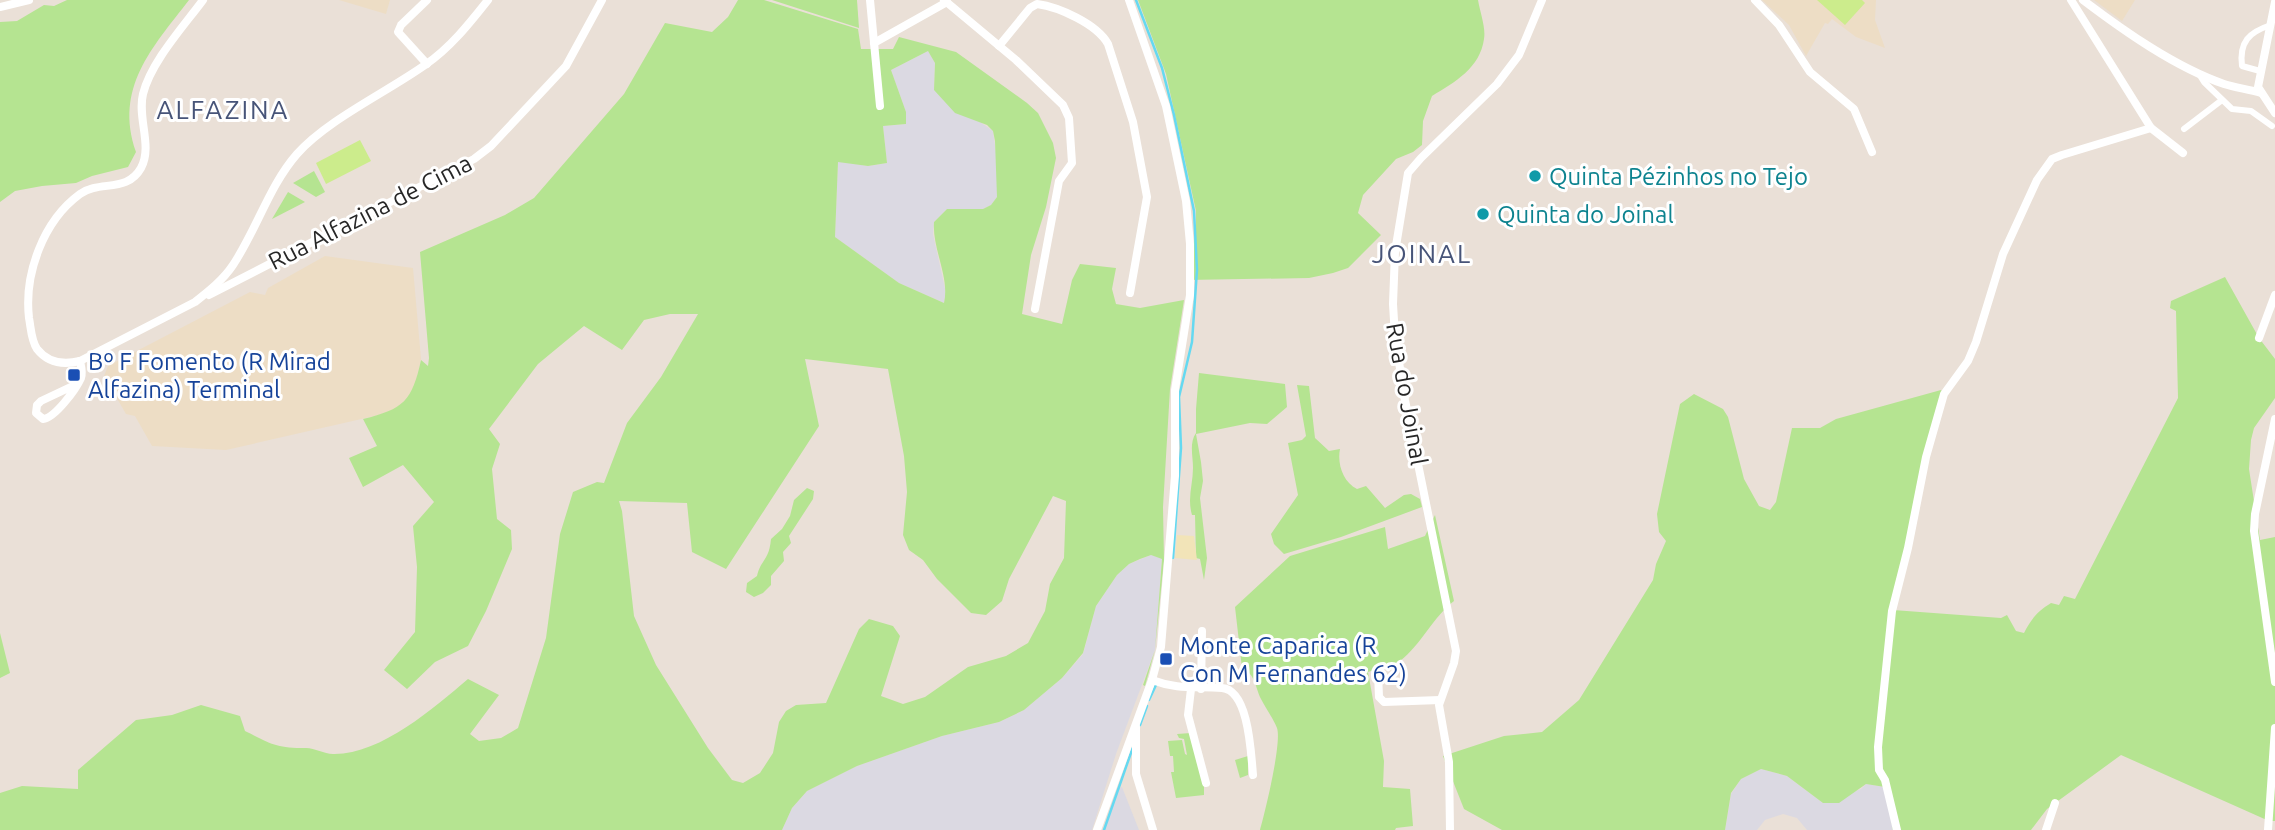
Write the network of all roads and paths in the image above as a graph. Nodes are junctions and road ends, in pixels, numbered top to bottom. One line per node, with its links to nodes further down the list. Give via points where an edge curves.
1 (29, 0): 14 (street)
2 (202, 0): 35 (street, via 146,83 141,106 146,152 138,173 122,184 91,188 77,197 51,228 35,261 28,309 35,345 56,362)
3 (426, 0): 18 (street, via 398,32)
4 (488, 0): 18 (street, via 458,36)
5 (602, 0): 32 (street, Rua Alfazina de Cima, via 566,66 474,159)
6 (870, 0): 16 (street)
7 (1129, 0): 40 (street, via 1166,106 1190,244 1188,305 1174,402 1169,561 1161,647)
8 (1542, 0): 44 (street, Rua do Joinal, via 1518,55 1497,85 1408,173 1395,252 1395,337 1456,650)
9 (1755, 0): 28 (street, via 1779,25 1810,72 1854,109)
10 (2071, 0): 26 (street)
11 (2083, 0): 20 (street, via 2128,33)
12 (945, 1): 16 (street); 17 (street)
13 (2275, 2): 15 (street)
14 (0, 8)
15 (2271, 24): 19 (street); 19 (street, via 2246,37 2241,51 2242,66)
16 (874, 43): 23 (street)
17 (999, 46): 30 (street, via 1037,4 1103,34 1133,122 1147,197); 33 (street, via 1060,101 1069,118 1072,163 1058,184)
18 (426, 64): 32 (street, via 297,154 280,176 234,264)
19 (2260, 71): 21 (street)
20 (2198, 72): 21 (street); 22 (street)
21 (2261, 93): 24 (street)
22 (2222, 100): 25 (street, via 2232,108 2251,111); 27 (street)
23 (880, 106)
24 (2275, 113)
25 (2272, 126)
26 (2151, 128): 29 (street); 53 (street, via 2062,155 2045,168 2003,254 1972,352 1938,410 1892,611 1878,747 1879,770)
27 (2185, 130)
28 (1872, 152)
29 (2183, 153)
30 (1130, 293)
31 (2275, 295): 34 (street)
32 (195, 302): 35 (street)
33 (1035, 309)
34 (2259, 338)
35 (80, 361): 36 (street, via 82,374)
36 (77, 384): 36 (street, via 41,401 36,413 43,419 54,415)
37 (2275, 419): 41 (street, via 2254,531)
38 (1202, 631): 43 (street)
39 (1378, 673): 44 (street, via 1379,697 1384,702)
40 (1152, 680): 42 (street); 45 (street)
41 (2275, 682)
42 (1191, 689): 43 (street); 48 (street, via 1188,715)
43 (1201, 689): 47 (street, via 1227,689 1239,698)
44 (1440, 699): 52 (street, Rua do Joinal, via 1449,762)
45 (1136, 722): 50 (street); 51 (street, via 1136,774)
46 (2275, 729): 55 (street)
47 (1253, 775)
48 (1206, 783)
49 (2054, 803): 54 (street)
50 (1097, 830)
51 (1153, 830)
52 (1450, 830)
53 (1897, 830)
54 (2046, 830)
55 (2268, 830)

